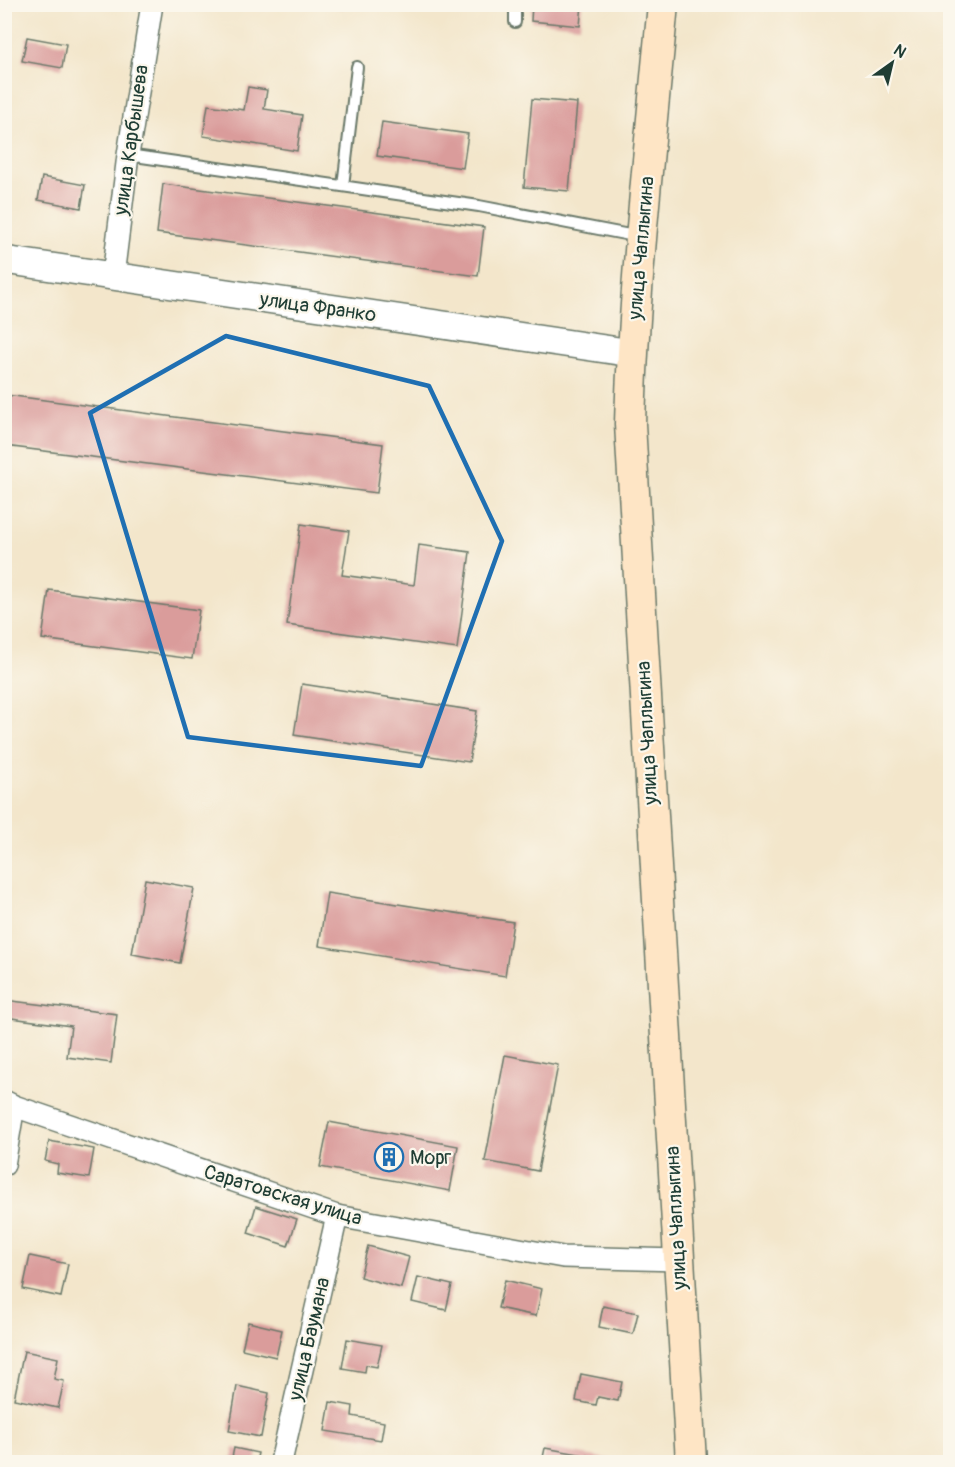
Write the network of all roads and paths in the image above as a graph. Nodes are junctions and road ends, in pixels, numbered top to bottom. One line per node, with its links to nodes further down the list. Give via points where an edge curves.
1 (152, 4): 6 (street, улица Карбышева)
2 (515, 4): 4 (lane)
3 (663, 4): 8 (main road, улица Чаплыгина)
4 (515, 22)
5 (357, 67): 7 (lane)
6 (128, 155): 7 (lane); 10 (street, улица Карбышева)
7 (343, 186): 8 (lane, via 479,206)
8 (641, 237): 11 (main road, улица Чаплыгина)
9 (4, 260): 10 (street, улица Франко)
10 (113, 276): 11 (street, улица Франко)
11 (632, 353): 15 (main road, улица Чаплыгина, via 633,500)
12 (9, 1103): 13 (street); 14 (street, Саратовская улица)
13 (4, 1165)
14 (337, 1216): 15 (street, Саратовская улица, via 563,1257); 16 (street, улица Баумана)
15 (678, 1260): 17 (main road, улица Чаплыгина)
16 (281, 1462)
17 (691, 1462)

